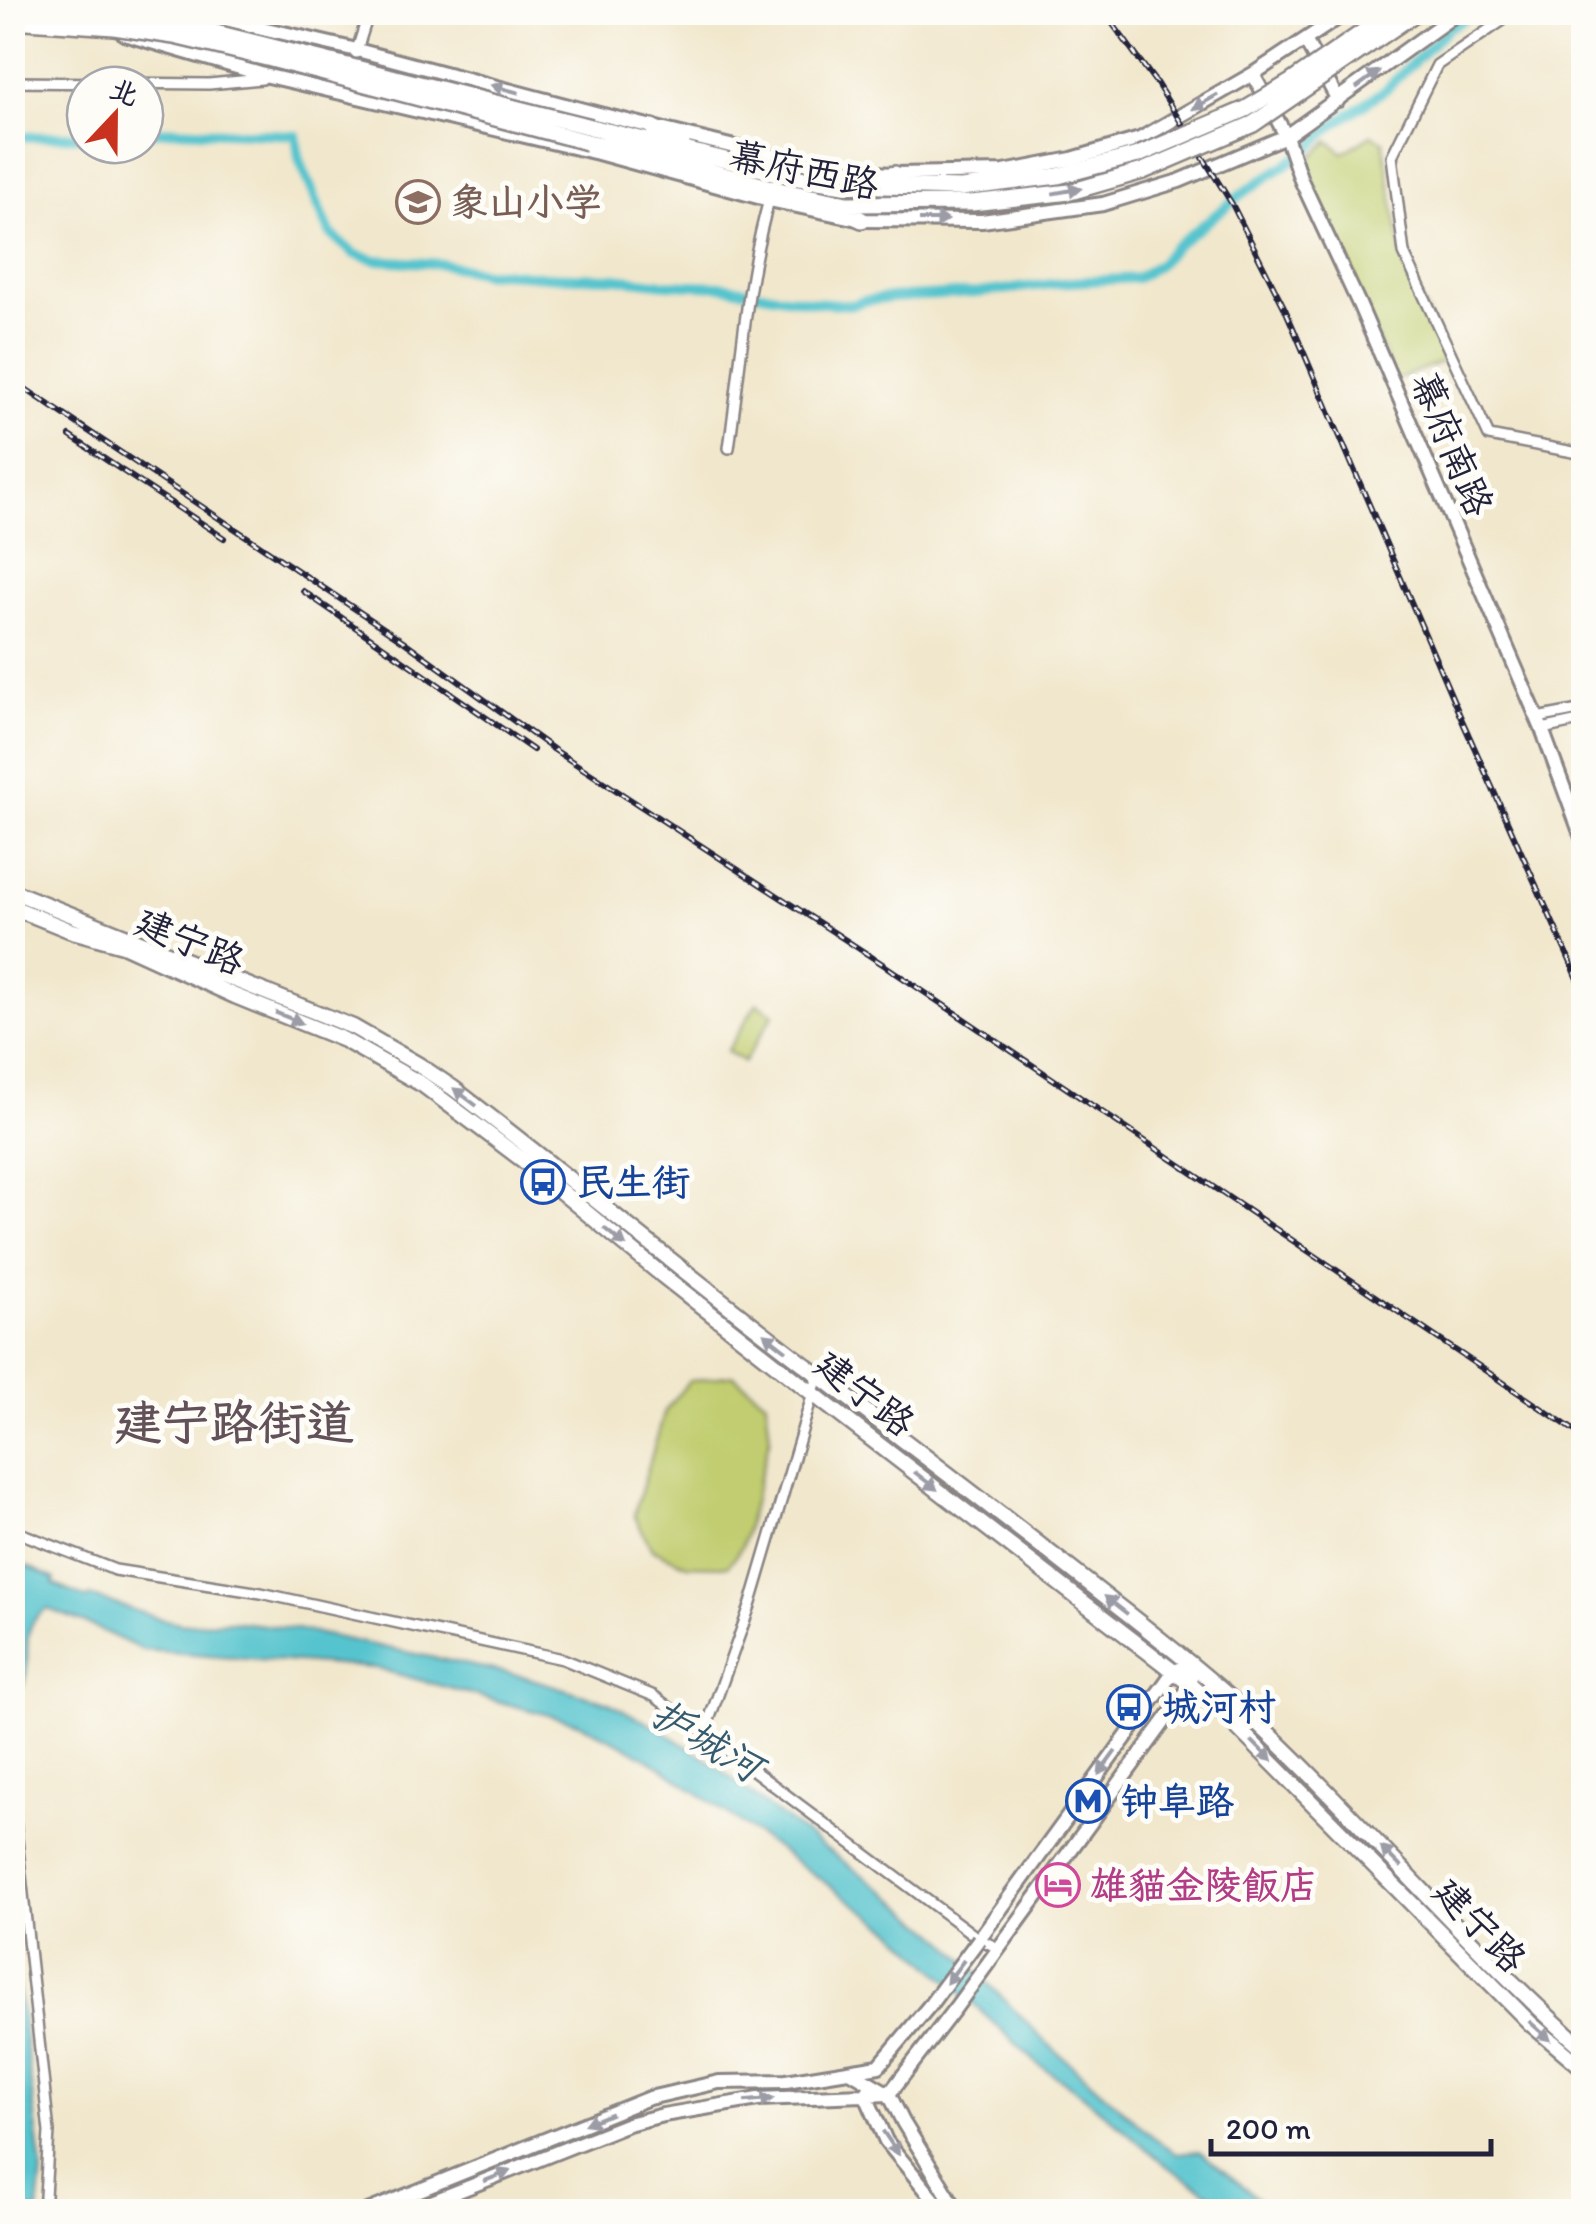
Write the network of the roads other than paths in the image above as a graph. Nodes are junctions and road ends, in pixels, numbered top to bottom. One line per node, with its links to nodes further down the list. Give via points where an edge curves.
1 (65, 12): 14 (main road, 幕府西路)
2 (91, 12): 25 (highway, 幕府西路, bridge, via 176,24)
3 (193, 12): 11 (main road, 幕府西路)
4 (369, 12): 13 (street)
5 (1347, 12): 12 (main road, 幕府西路)
6 (1392, 12): 30 (highway, 幕府西路, bridge, via 1291,82)
7 (1417, 12): 30 (highway, 幕府西路, bridge, via 1253,124)
8 (1459, 12): 22 (main road, 幕府西路, one-way to 8)
9 (1515, 12): 37 (street, via 1437,66 1392,156 1404,253 1489,436)
10 (12, 20): 25 (highway, 幕府西路, bridge, via 174,36)
11 (300, 37): 13 (main road, 幕府西路); 15 (main road, via 304,55)
12 (1305, 40): 17 (main road, 幕府西路); 22 (main road)
13 (357, 50): 16 (main road, 幕府西路); 19 (street)
14 (213, 60): 15 (main road, via 262,53); 18 (main road, 幕府西路)
15 (294, 61): 19 (main road)
16 (415, 66): 23 (main road, via 399,86); 24 (main road, 幕府西路, one-way to 16)
17 (1253, 74): 26 (main road, 幕府南路); 31 (main road, 幕府西路, one-way to 31, via 1140,140 1072,159 1004,172)
18 (264, 75): 20 (street, via 209,84); 21 (main road, 幕府西路)
19 (350, 75): 21 (street)
20 (12, 82)
21 (346, 94): 23 (main road, 幕府西路)
22 (1338, 100): 26 (main road, 幕府西路)
23 (408, 108): 29 (main road, 幕府西路)
24 (652, 128): 28 (highway); 31 (main road, 幕府西路, via 759,154)
25 (589, 134): 27 (highway, 幕府西路); 28 (highway, 幕府西路)
26 (1287, 138): 35 (main road, 幕府西路, one-way to 26, via 982,220 1103,204); 40 (main road, 幕府南路)
27 (632, 151): 29 (highway); 33 (highway, 幕府西路)
28 (698, 153): 32 (highway, 幕府西路)
29 (601, 154): 34 (main road, 幕府西路)
30 (1141, 163): 32 (highway, 幕府西路, via 961,188); 33 (highway, 幕府西路, one-way to 30, via 847,204 972,203 1070,192)
31 (895, 174): 32 (highway)
32 (844, 186)
33 (817, 198): 35 (highway)
34 (769, 200): 35 (main road, 幕府西路); 36 (street, via 752,270)
35 (862, 220)
36 (729, 448)
37 (1584, 454)
38 (1584, 709): 40 (street)
39 (1584, 720): 40 (street)
40 (1539, 724): 41 (main road, 幕府南路)
41 (1584, 843)
42 (12, 891): 44 (main road, 建宁路)
43 (12, 907): 44 (main road, 建宁路, via 69,930)
44 (125, 941): 45 (main road, 建宁路, one-way to 44, via 419,1064 353,1028); 46 (main road, 建宁路, one-way to 46, via 344,1040 424,1085)
45 (818, 1376): 46 (street); 48 (main road, 建宁路, one-way to 45)
46 (814, 1395): 49 (main road, 建宁路, one-way to 49); 51 (street)
47 (12, 1530): 51 (street, via 114,1570 261,1593 563,1659 654,1696)
48 (1192, 1665): 49 (main road); 50 (main road); 55 (main road, 建宁路, one-way to 48)
49 (1174, 1671): 50 (main road, 建宁路); 53 (main road, one-way to 53)
50 (1190, 1684): 54 (main road); 57 (main road, 建宁路, one-way to 57)
51 (704, 1734): 53 (street)
52 (12, 1793): 61 (street, via 50,2132)
53 (979, 1940): 54 (street); 56 (main road, one-way to 56, bridge)
54 (998, 1948): 60 (main road)
55 (1584, 2049)
56 (879, 2066): 58 (main road); 59 (main road)
57 (1584, 2069)
58 (850, 2072): 59 (main road); 62 (main road, one-way to 62, via 719,2082 649,2098)
59 (868, 2090): 60 (main road); 63 (main road, one-way to 59, via 628,2124 758,2098); 64 (main road, one-way to 64, via 886,2141)
60 (889, 2094): 65 (main road)
61 (44, 2212)
62 (365, 2212)
63 (406, 2212)
64 (944, 2212)
65 (958, 2212)

